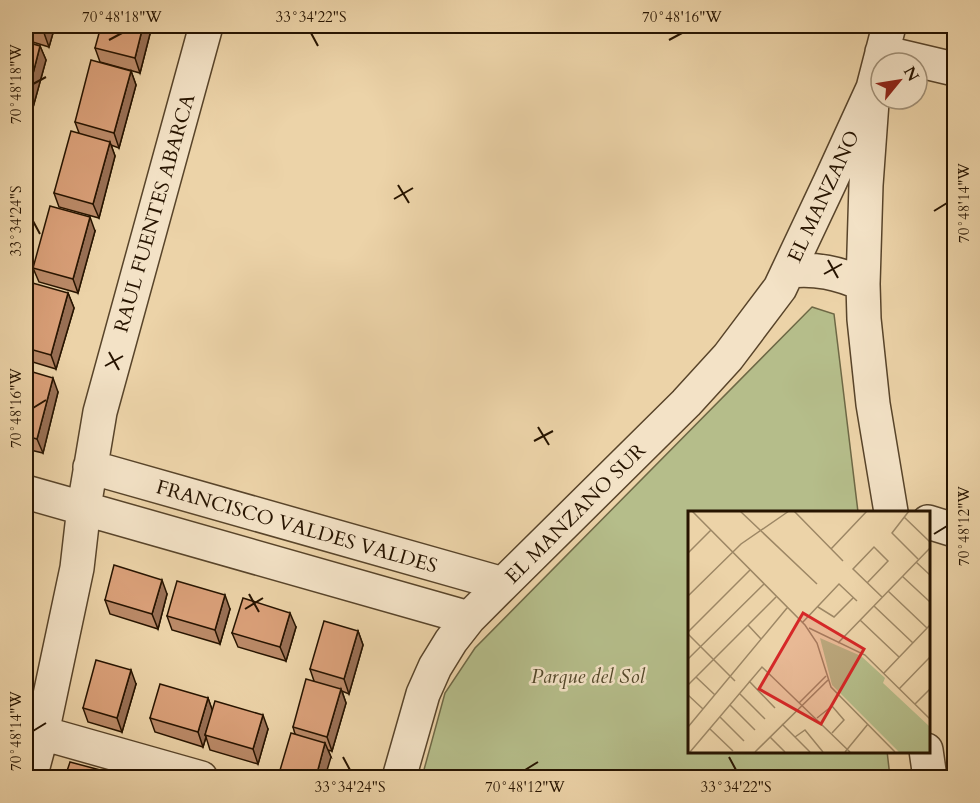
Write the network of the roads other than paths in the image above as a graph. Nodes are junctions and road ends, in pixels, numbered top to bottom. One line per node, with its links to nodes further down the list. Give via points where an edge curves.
1 (206, 26): 8 (street, RAUL FUENTES ABARCA, via 103,400)
2 (885, 39): 3 (street)
3 (954, 69)
4 (869, 97): 6 (street, EL MANZANO)
5 (872, 111): 7 (street, EL MANZANO)
6 (789, 271): 7 (street, via 822,270); 14 (street, EL MANZANO SUR, via 728,357)
7 (863, 284): 11 (street, EL MANZANO, via 873,404)
8 (90, 467): 10 (street, RAUL FUENTES ABARCA); 14 (street, FRANCISCO VALDES VALDES)
9 (26, 492): 10 (street)
10 (84, 507): 15 (street); 16 (street, RAUL FUENTES ABARCA, via 77,568)
11 (895, 511)
12 (929, 523): 13 (street)
13 (954, 530)
14 (504, 584): 15 (street, EL MANZANO SUR)
15 (469, 618): 20 (street, EL MANZANO SUR, via 423,693)
16 (42, 733): 18 (street, RAUL FUENTES ABARCA); 19 (street)
17 (926, 752): 21 (street)
18 (30, 777)
19 (201, 777)
20 (399, 777)
21 (930, 777)

